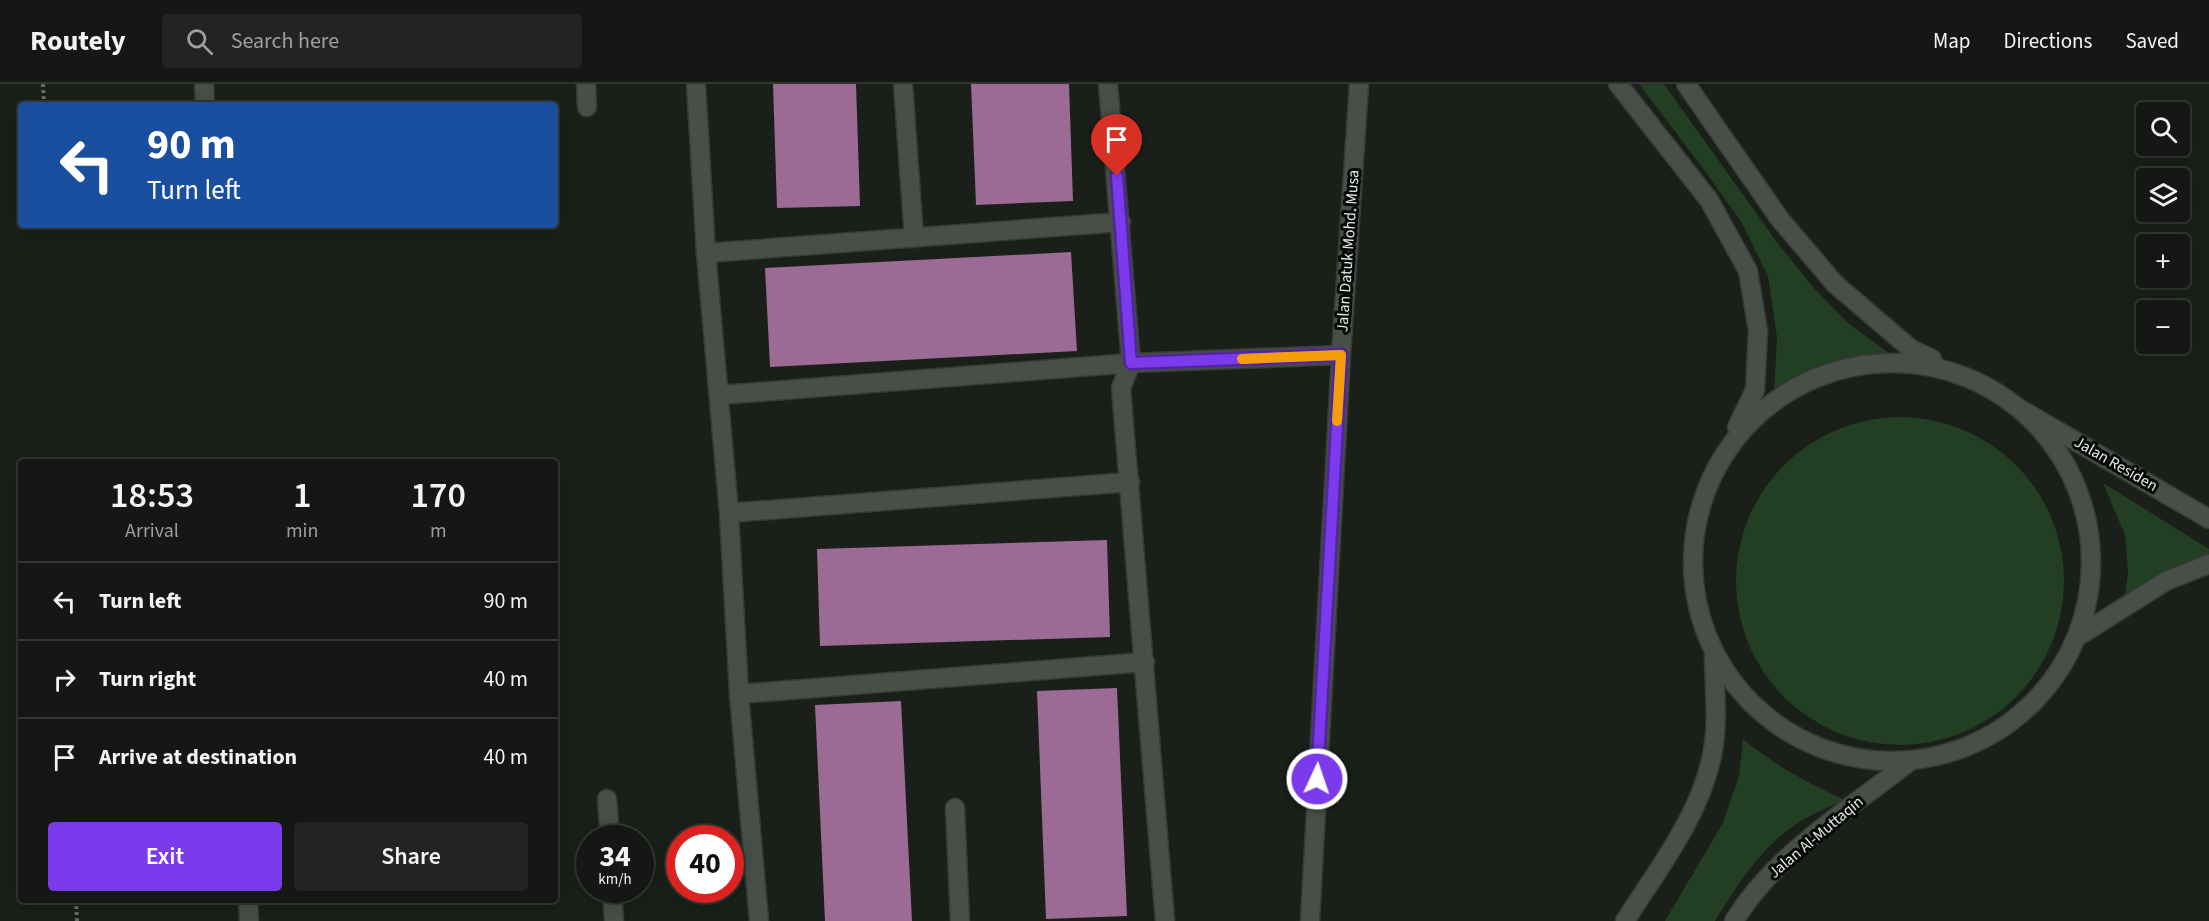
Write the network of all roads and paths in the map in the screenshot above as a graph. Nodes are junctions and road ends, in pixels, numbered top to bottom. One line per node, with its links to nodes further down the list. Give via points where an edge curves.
1 (43, 84): 10 (path)
2 (204, 84): 11 (main road)
3 (586, 84): 12 (main road)
4 (696, 84): 15 (main road)
5 (903, 84): 14 (main road)
6 (1108, 84): 13 (main road)
7 (1359, 84): 16 (main road, Jalan Datuk Mohd. Musa)
8 (1618, 84): 21 (main road, via 1709,200 1748,271 1758,331 1755,390)
9 (1686, 84): 18 (main road, via 1779,218 1835,284 1911,349)
10 (44, 102)
11 (206, 102)
12 (587, 107)
13 (1121, 222): 14 (main road); 17 (main road)
14 (914, 238): 15 (main road)
15 (706, 253): 19 (main road)
16 (1341, 355): 17 (main road); 43 (main road, Jalan Datuk Mohd. Musa)
17 (1131, 363): 19 (main road); 22 (main road, via 1121,388)
18 (1960, 372): 20 (main road); 21 (main road, via 1908,361 1855,364 1796,386 1760,410)
19 (720, 394): 23 (main road)
20 (2022, 410): 24 (main road, Jalan Residen); 26 (main road, via 2055,446 2078,490 2091,539 2090,589)
21 (1725, 450): 27 (main road, via 1702,498 1692,550 1696,603)
22 (1130, 482): 23 (main road); 28 (main road)
23 (729, 513): 29 (main road)
24 (2209, 519)
25 (2209, 564): 26 (main road, via 2166,581)
26 (2077, 637): 30 (main road, via 2053,681 2014,722 1964,749)
27 (1714, 653): 30 (main road, via 1748,701 1795,737 1850,759); 44 (main road, via 1713,743 1703,788 1683,830)
28 (1145, 662): 29 (main road); 42 (main road)
29 (739, 694): 40 (main road)
30 (1909, 762): 45 (main road, Jalan Al-Muttaqin, via 1778,865 1745,902)
31 (607, 799): 33 (main road)
32 (955, 808): 41 (main road)
33 (608, 825)
34 (76, 903): 37 (path)
35 (248, 903): 38 (main road)
36 (613, 903): 39 (main road)
37 (77, 921)
38 (249, 921)
39 (614, 921)
40 (759, 921)
41 (960, 921)
42 (1165, 921)
43 (1310, 921)
44 (1624, 921)
45 (1734, 921)

